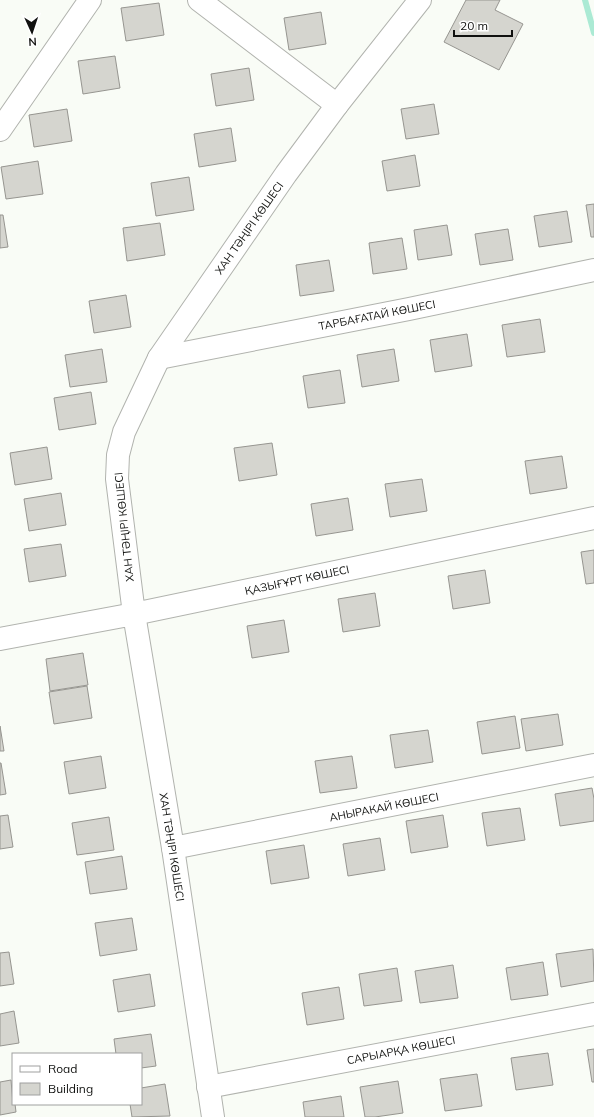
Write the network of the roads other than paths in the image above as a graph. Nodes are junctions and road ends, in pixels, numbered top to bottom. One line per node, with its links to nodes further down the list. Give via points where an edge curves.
1 (90, 0): 5 (street)
2 (199, 0): 4 (street)
3 (420, 0): 4 (street, ХАН ТӘҢІРІ КӨШЕСІ)
4 (337, 105): 7 (street, ХАН ТӘҢІРІ КӨШЕСІ, via 286,174)
5 (0, 130)
6 (594, 270): 7 (street, ТАРБАҒАТАЙ КӨШЕСІ)
7 (159, 358): 9 (street, ХАН ТӘҢІРІ КӨШЕСІ, via 124,432 118,455 117,479)
8 (594, 518): 9 (street, ҚАЗЫҒҰРТ КӨШЕСІ)
9 (134, 614): 10 (street, ҚАЗЫҒҰРТ КӨШЕСІ); 12 (street, ХАН ТӘҢІРІ КӨШЕСІ)
10 (0, 639)
11 (594, 765): 12 (street, АНЫРАКАЙ КӨШЕСІ)
12 (173, 848): 14 (street, ХАН ТӘҢІРІ КӨШЕСІ)
13 (594, 1014): 14 (street, САРЫАРҚА КӨШЕСІ)
14 (208, 1087): 15 (street, ХАН ТӘҢІРІ КӨШЕСІ)
15 (213, 1117)

